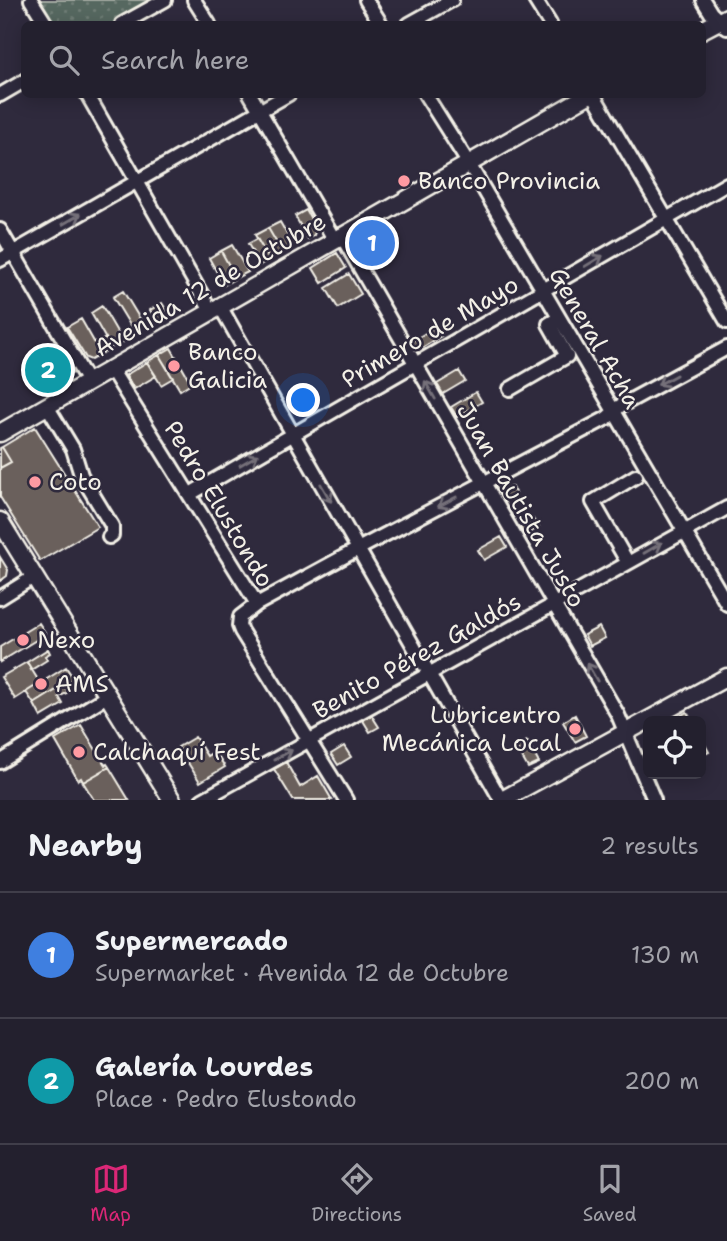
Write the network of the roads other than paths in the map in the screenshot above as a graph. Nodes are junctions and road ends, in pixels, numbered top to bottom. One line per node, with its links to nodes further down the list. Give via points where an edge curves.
1 (31, 0): 8 (street)
2 (165, 0): 9 (street)
3 (194, 0): 10 (street)
4 (366, 0): 11 (street)
5 (452, 0): 12 (street)
6 (535, 0): 13 (street)
7 (702, 0): 14 (street)
8 (44, 21)
9 (127, 21)
10 (207, 21)
11 (379, 21)
12 (414, 21)
13 (548, 21)
14 (724, 22): 15 (main road)
15 (706, 29)
16 (21, 83): 17 (street)
17 (0, 95)
18 (89, 98): 26 (street)
19 (252, 98): 24 (street, Juan Bautista Justo)
20 (282, 98): 24 (street)
21 (428, 98): 25 (street, General Acha)
22 (585, 98): 25 (main road, Avenida 12 de Octubre)
23 (594, 98): 28 (street)
24 (260, 111): 26 (street); 30 (street, Juan Bautista Justo)
25 (469, 164): 30 (main road, Avenida 12 de Octubre); 33 (street, General Acha)
26 (137, 182): 31 (street, one-way to 26); 34 (street)
27 (727, 184): 28 (street, Primero de Mayo)
28 (666, 218): 33 (street, Primero de Mayo, one-way to 28); 36 (street)
29 (0, 230): 31 (street)
30 (338, 237): 34 (main road, Avenida 12 de Octubre); 38 (street, Juan Bautista Justo)
31 (13, 253): 32 (street); 40 (street)
32 (0, 260)
33 (543, 291): 35 (street, General Acha); 38 (street, Primero de Mayo)
34 (216, 308): 39 (main road, Avenida 12 de Octubre); 45 (street)
35 (559, 318): 41 (street, via 549,324 567,356); 43 (street, General Acha)
36 (727, 322)
37 (727, 348): 43 (street, one-way to 43)
38 (415, 364): 45 (street, Primero de Mayo); 47 (street, Juan Bautista Justo, one-way to 38)
39 (111, 369): 40 (main road, Avenida 12 de Octubre); 48 (street, Pedro Elustondo)
40 (88, 382): 42 (main road, Avenida 12 de Octubre)
41 (510, 389)
42 (47, 406): 44 (main road, Avenida 12 de Octubre); 52 (street, via 112,526)
43 (614, 412): 47 (street); 51 (street, General Acha)
44 (0, 433)
45 (292, 435): 48 (street, Primero de Mayo, one-way to 45); 53 (street, one-way to 53)
46 (636, 476): 54 (street, via 593,502)
47 (484, 482): 53 (street, one-way to 53); 58 (street, Juan Bautista Justo)
48 (190, 494): 57 (street, Pedro Elustondo)
49 (727, 508): 51 (street, Benito Pérez Galdós)
50 (0, 521): 55 (main road)
51 (685, 530): 54 (street, Benito Pérez Galdós, one-way to 51); 59 (street, General Acha)
52 (108, 537)
53 (358, 549): 57 (street); 60 (street)
54 (628, 563): 58 (street, Benito Pérez Galdós)
55 (35, 576): 56 (street); 62 (main road)
56 (0, 598)
57 (257, 604): 64 (street, Pedro Elustondo, via 240,617 239,626)
58 (553, 604): 60 (street, Benito Pérez Galdós); 63 (street, Juan Bautista Justo, one-way to 58)
59 (727, 604)
60 (430, 673): 64 (street, Benito Pérez Galdós); 69 (street)
61 (727, 677): 63 (main road)
62 (107, 695): 65 (street); 66 (main road)
63 (625, 731): 69 (main road); 70 (street, Juan Bautista Justo)
64 (309, 740): 67 (street, Benito Pérez Galdós, one-way to 64); 68 (street, Pedro Elustondo)
65 (0, 762)
66 (172, 800)
67 (202, 800)
68 (345, 800)
69 (501, 800)
70 (654, 800)

